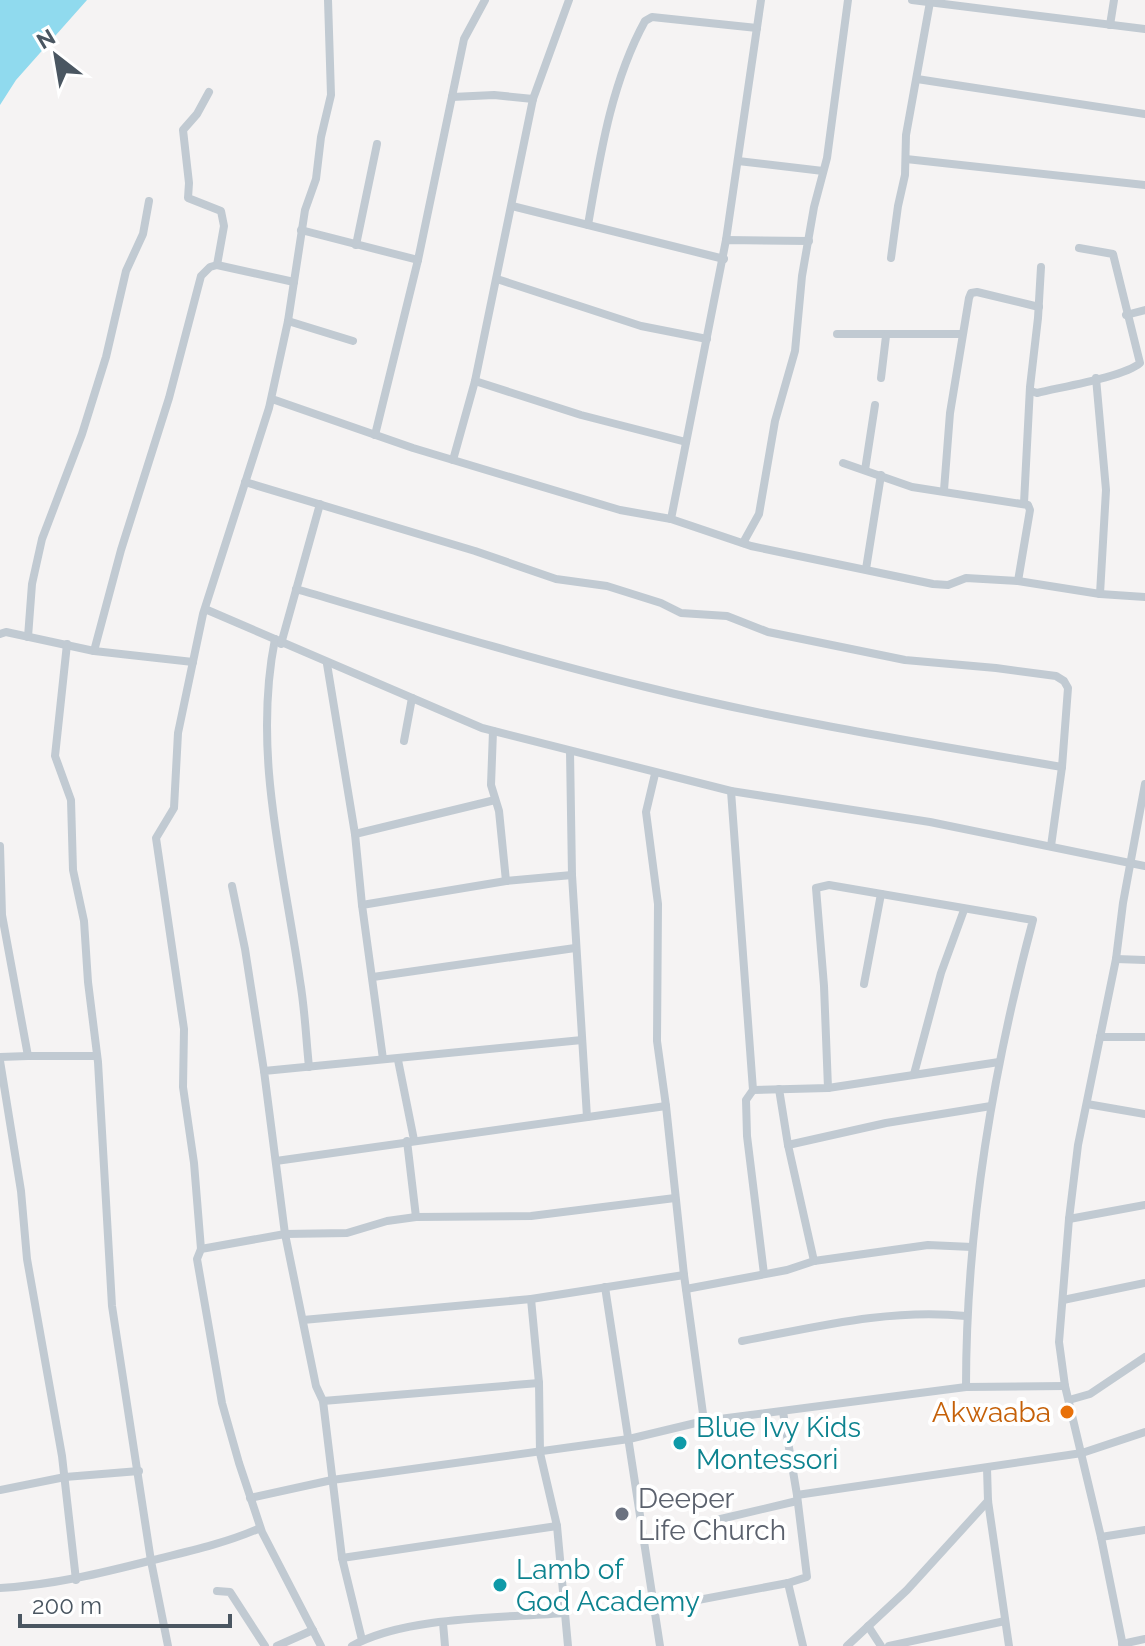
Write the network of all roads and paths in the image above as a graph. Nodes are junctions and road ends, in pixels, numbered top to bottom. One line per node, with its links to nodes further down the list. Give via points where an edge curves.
1 (328, 0): 25 (street, via 331,95)
2 (485, 0): 14 (street, via 464,39)
3 (569, 0): 15 (street)
4 (761, 0): 10 (street)
5 (848, 0): 20 (street)
6 (912, 0): 8 (street)
7 (1114, 0): 9 (street)
8 (930, 2): 9 (street); 12 (street)
9 (1110, 25): 11 (street)
10 (757, 28): 19 (street); 24 (street, via 652,17 645,21 613,103)
11 (1145, 29)
12 (917, 79): 16 (street); 18 (street)
13 (209, 92): 33 (street, via 183,130 188,198 221,211 224,226)
14 (452, 97): 15 (street); 32 (street)
15 (533, 99): 23 (street)
16 (1145, 114)
17 (377, 144): 28 (street)
18 (906, 159): 21 (street); 30 (street)
19 (738, 161): 20 (street); 26 (street)
20 (823, 171): 27 (street)
21 (1145, 185)
22 (149, 201): 71 (street, via 86,421 42,539)
23 (512, 206): 24 (street); 35 (street)
24 (588, 225): 31 (street)
25 (301, 230): 28 (street); 36 (street)
26 (726, 240): 27 (street); 31 (street)
27 (809, 241): 63 (street, via 795,351 775,421 759,514)
28 (356, 245): 32 (street)
29 (1079, 248): 39 (street, via 1113,254)
30 (891, 258)
31 (724, 259): 44 (street)
32 (418, 260): 52 (street)
33 (217, 265): 36 (street); 74 (street, via 199,280)
34 (1041, 267): 37 (street)
35 (497, 279): 44 (street, via 641,326); 48 (street)
36 (294, 282): 40 (street)
37 (1039, 307): 42 (street, via 971,293); 49 (street)
38 (1145, 310): 39 (street)
39 (1126, 315): 47 (street, via 1140,363)
40 (288, 321): 45 (street); 50 (street)
41 (837, 334): 43 (street)
42 (962, 334): 43 (street); 59 (street)
43 (886, 336): 46 (street)
44 (707, 339): 53 (street)
45 (353, 341)
46 (881, 378)
47 (1096, 378): 49 (street); 67 (street, via 1106,490)
48 (475, 381): 53 (street); 54 (street)
49 (1031, 391): 60 (street)
50 (272, 399): 52 (street); 58 (street)
51 (875, 405): 56 (street)
52 (375, 435): 54 (street)
53 (686, 442): 62 (street)
54 (453, 460): 62 (street, via 620,510)
55 (843, 463): 56 (street)
56 (865, 470): 57 (street)
57 (881, 475): 59 (street, via 912,487); 64 (street)
58 (245, 482): 61 (street); 69 (street)
59 (944, 490): 60 (street)
60 (1024, 503): 65 (street, via 1030,510)
61 (320, 504): 66 (street); 81 (street, via 556,579 607,586 681,613 727,616 768,632 905,660 1056,676 1068,688)
62 (671, 519): 63 (street)
63 (743, 543): 64 (street)
64 (866, 569): 65 (street, via 933,584 966,578)
65 (1018, 581): 67 (street)
66 (296, 589): 72 (street); 81 (street, via 512,654 649,688 821,726)
67 (1100, 594): 68 (street)
68 (1145, 597)
69 (205, 609): 72 (street); 75 (street)
70 (0, 634): 71 (street)
71 (28, 637): 73 (street)
72 (278, 641): 76 (street); 112 (street, via 266,693 268,757)
73 (67, 644): 74 (street); 107 (street, via 55,756 71,800 73,870 84,921)
74 (94, 651): 75 (street)
75 (193, 662): 132 (street, via 177,743 174,808 156,838 184,1029 183,1087)
76 (327, 664): 77 (street); 87 (street)
77 (412, 698): 78 (street); 79 (street)
78 (493, 731): 80 (street); 86 (street, via 490,779)
79 (404, 741)
80 (570, 751): 82 (street); 92 (street)
81 (1062, 767): 89 (street)
82 (655, 774): 84 (street); 119 (street, via 646,812 658,904 657,1041)
83 (1145, 784): 85 (street)
84 (731, 791): 89 (street); 117 (street)
85 (1144, 798): 90 (street)
86 (495, 800): 87 (street); 93 (street)
87 (355, 834): 96 (street)
88 (0, 846): 106 (street, via 2,915)
89 (1051, 846): 90 (street)
90 (1130, 862): 91 (street); 99 (street)
91 (1145, 866)
92 (572, 875): 93 (street); 98 (street)
93 (506, 881): 96 (street)
94 (232, 886): 113 (street)
95 (881, 894): 97 (street); 102 (street); 115 (street, via 829,885 816,888)
96 (362, 905): 101 (street)
97 (964, 910): 111 (street, via 1033,920); 114 (street)
98 (575, 948): 101 (street); 105 (street)
99 (1116, 959): 100 (street); 103 (street)
100 (1145, 960)
101 (373, 977): 109 (street)
102 (864, 984)
103 (1100, 1037): 104 (street); 118 (street)
104 (1145, 1037)
105 (582, 1040): 110 (street); 122 (street)
106 (28, 1056): 107 (street); 108 (street)
107 (97, 1056): 157 (street, via 112,1306)
108 (0, 1059): 158 (street, via 27,1259)
109 (383, 1059): 110 (street); 112 (street)
110 (398, 1060): 123 (street)
111 (999, 1062): 114 (street); 120 (street)
112 (309, 1067): 113 (street)
113 (264, 1071): 125 (street)
114 (914, 1074): 115 (street)
115 (828, 1088): 116 (street)
116 (779, 1089): 117 (street); 124 (street)
117 (753, 1090): 134 (street, via 746,1100 747,1136)
118 (1087, 1104): 121 (street); 129 (street)
119 (666, 1106): 122 (street); 126 (street)
120 (991, 1106): 124 (street); 131 (street)
121 (1145, 1114)
122 (587, 1117): 123 (street)
123 (411, 1141): 125 (street); 128 (street)
124 (788, 1145): 133 (street)
125 (276, 1161): 130 (street)
126 (675, 1198): 128 (street, via 531,1216); 135 (street)
127 (1145, 1205): 129 (street)
128 (416, 1217): 130 (street, via 347,1233)
129 (1069, 1219): 140 (street)
130 (285, 1234): 132 (street); 142 (street)
131 (972, 1247): 133 (street, via 928,1245); 141 (street)
132 (201, 1249): 161 (street, via 197,1259 222,1403)
133 (814, 1261): 134 (street)
134 (764, 1274): 138 (street)
135 (684, 1275): 137 (street); 138 (street)
136 (1145, 1283): 140 (street)
137 (605, 1287): 139 (street); 153 (street)
138 (686, 1289): 151 (street)
139 (531, 1299): 142 (street); 145 (street)
140 (1063, 1300): 146 (street, via 1059,1342)
141 (966, 1316): 143 (street, via 933,1313 833,1322); 147 (street)
142 (303, 1320): 149 (street)
143 (742, 1341)
144 (1145, 1357): 148 (street, via 1090,1394)
145 (539, 1383): 149 (street); 154 (street)
146 (1065, 1386): 147 (street); 148 (street)
147 (966, 1387): 150 (street)
148 (1069, 1400): 155 (street)
149 (323, 1401): 159 (street)
150 (783, 1412): 151 (street); 162 (street)
151 (704, 1421): 153 (street)
152 (1145, 1432): 155 (street)
153 (629, 1439): 154 (street); 175 (street)
154 (540, 1453): 159 (street); 165 (street)
155 (1082, 1453): 156 (street); 168 (street)
156 (987, 1468): 162 (street); 163 (street)
157 (139, 1471): 158 (street); 170 (street)
158 (65, 1477): 160 (street); 171 (street)
159 (332, 1480): 161 (street); 169 (street)
160 (0, 1490)
161 (250, 1498): 166 (street)
162 (797, 1498): 164 (street); 172 (street, via 808,1570 807,1577)
163 (988, 1501): 177 (street); 179 (street)
164 (712, 1521)
165 (557, 1526): 169 (street); 176 (street)
166 (260, 1528): 170 (street); 180 (street)
167 (1145, 1530): 168 (street)
168 (1101, 1537): 184 (street)
169 (342, 1558): 183 (street)
170 (151, 1561): 171 (street); 185 (street)
171 (76, 1580): 173 (street)
172 (788, 1583): 175 (street); 193 (street)
173 (0, 1588)
174 (217, 1591): 186 (street, via 230,1592)
175 (656, 1608): 192 (street)
176 (565, 1613): 178 (street); 191 (street)
177 (1005, 1621): 181 (street); 198 (street)
178 (443, 1623): 183 (street); 190 (street)
179 (868, 1626): 194 (street); 195 (street)
180 (313, 1630): 187 (street); 188 (street)
181 (930, 1636): 196 (street); 197 (street)
182 (1145, 1639): 184 (street)
183 (362, 1640): 189 (street)
184 (1122, 1645)
185 (168, 1646)
186 (265, 1646)
187 (277, 1646)
188 (321, 1646)
189 (352, 1646)
190 (445, 1646)
191 (568, 1646)
192 (660, 1646)
193 (803, 1646)
194 (847, 1646)
195 (881, 1646)
196 (889, 1646)
197 (932, 1646)
198 (1009, 1646)

